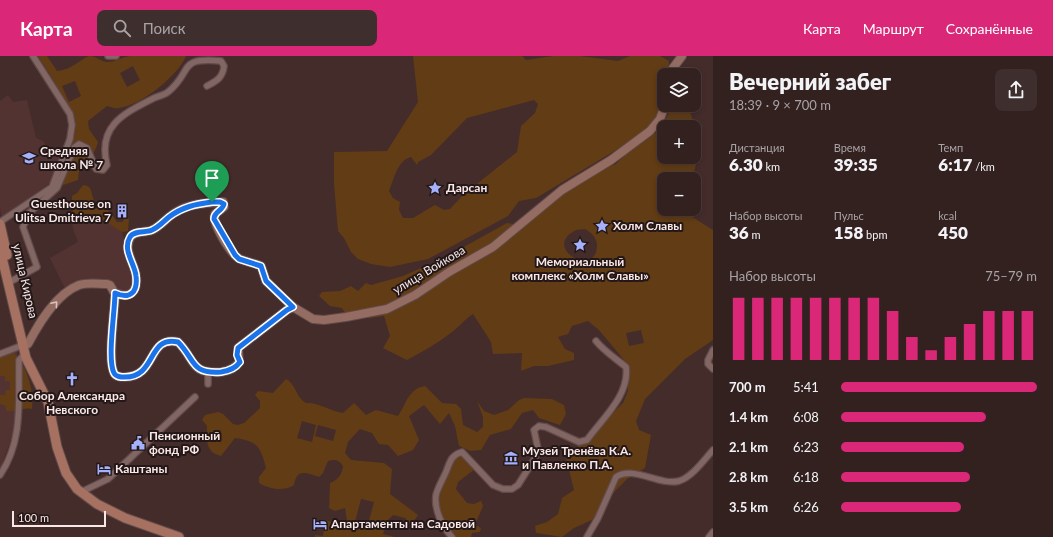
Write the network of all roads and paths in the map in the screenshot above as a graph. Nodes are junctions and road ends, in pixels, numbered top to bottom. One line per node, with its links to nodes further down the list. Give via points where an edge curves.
1 (33, 56): 8 (street, via 70,114 70,139 52,187)
2 (108, 56): 3 (street)
3 (116, 56)
4 (682, 56): 5 (street)
5 (673, 68)
6 (207, 86): 10 (street, via 216,82 224,71 221,61 192,62 186,66 178,81 167,93 124,114 112,126 108,135 104,154 107,165 103,170 96,169 87,148 79,144 74,148 57,188 29,213 23,227 37,267)
7 (663, 112): 12 (street, улица Войкова, via 656,126 636,142 562,190 493,247 415,295 387,309 324,320 313,319)
8 (0, 223): 10 (main road, улица Кирова)
9 (0, 249): 10 (main road, улица Кирова)
10 (10, 282): 14 (main road, улица Кирова)
11 (115, 293): 12 (street, улица Войкова, via 123,297 134,291 136,277 128,249 130,237 151,231 176,212 188,207 223,202 224,207 215,214 214,221 231,251 239,259 261,266 266,281); 14 (street, one-way to 11, via 36,328 70,289 81,284 107,284); 19 (street, via 112,359 116,375 127,377 140,373 147,367 158,346 167,341 178,342 194,365 200,371)
12 (293, 307): 19 (street, via 238,348 240,362 236,367 228,371)
13 (596, 341): 28 (street, via 626,367 625,388 617,400 587,440 579,442 546,427 539,426 534,430 538,449 535,458 518,485 512,489 493,485 462,452 455,454 450,459 436,493 441,520)
14 (26, 345): 16 (street); 17 (main road, улица Кирова)
15 (713, 350): 18 (street, via 708,360)
16 (0, 354)
17 (26, 358): 23 (street, via 22,357 19,360 19,418 16,438); 24 (main road, улица Кирова, via 48,402 61,461 66,473)
18 (713, 369)
19 (208, 373): 20 (street)
20 (208, 384)
21 (195, 397): 24 (street, via 108,479)
22 (713, 450): 26 (street, via 697,467 679,480 662,481 628,472 616,477)
23 (0, 474)
24 (81, 492): 27 (main road, улица Кирова, via 114,513)
25 (713, 532): 30 (street)
26 (588, 534): 29 (street)
27 (179, 537)
28 (452, 537)
29 (594, 537)
30 (709, 537)

